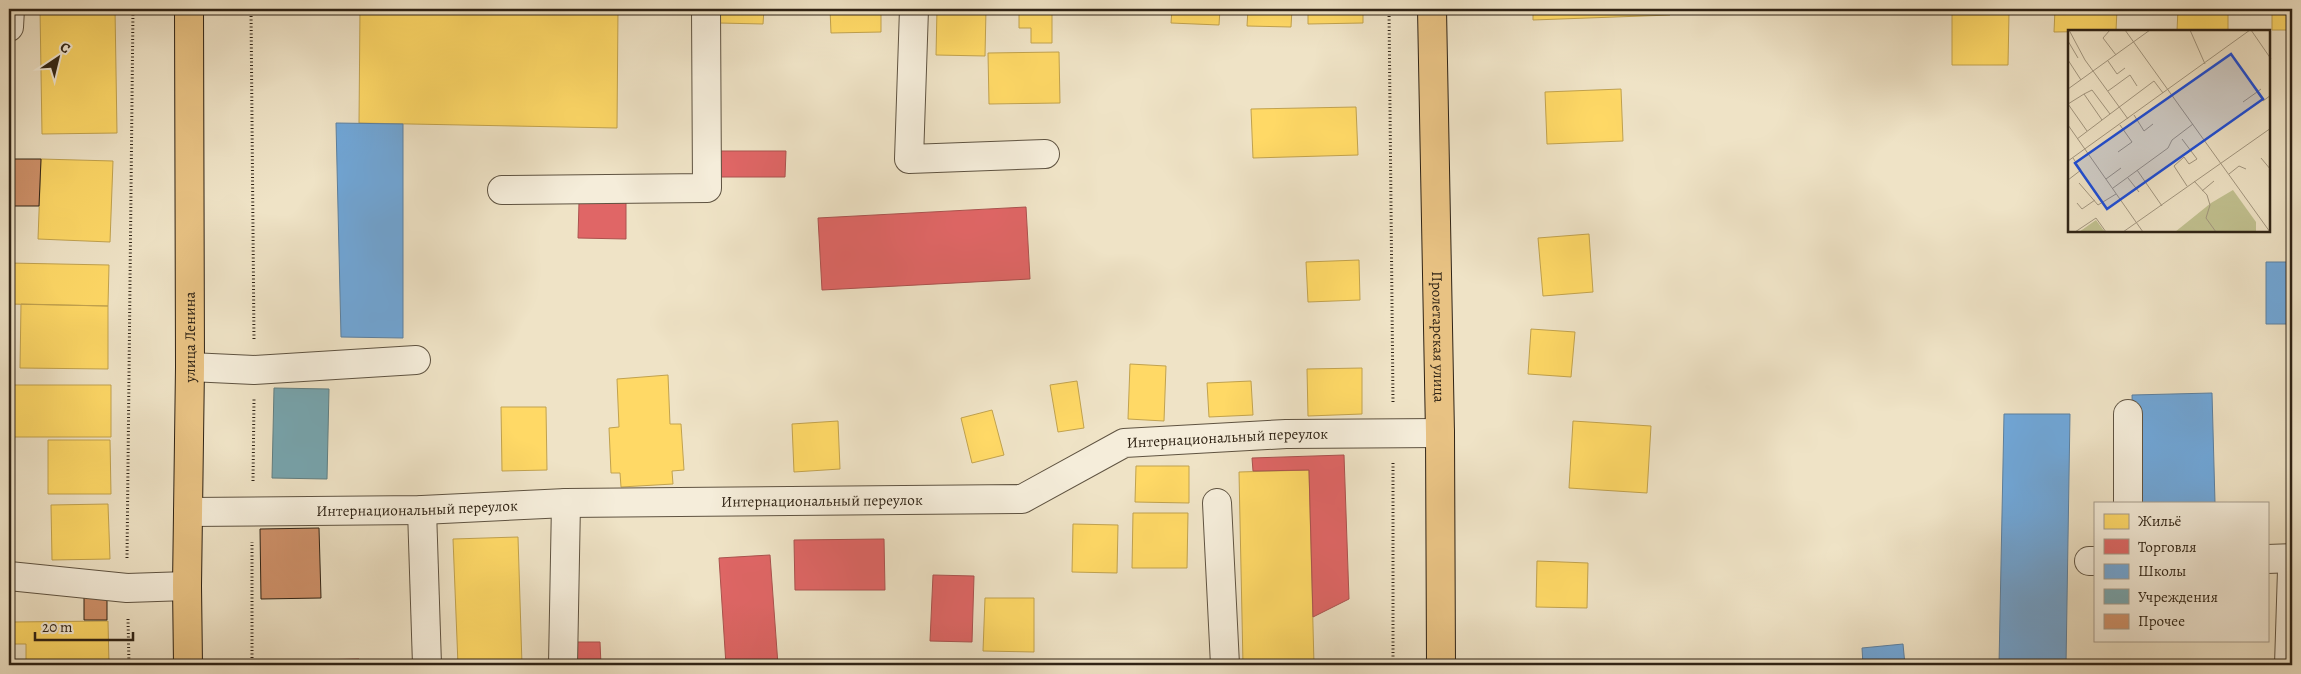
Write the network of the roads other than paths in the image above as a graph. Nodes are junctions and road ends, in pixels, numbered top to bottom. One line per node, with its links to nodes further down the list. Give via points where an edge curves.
1 (10, 9): 6 (street)
2 (189, 9): 10 (main road, улица Ленина)
3 (706, 9): 8 (street, via 707,188)
4 (914, 9): 7 (street, via 909,159)
5 (1432, 9): 12 (main road, Пролетарская улица)
6 (9, 27)
7 (1046, 154)
8 (502, 190)
9 (416, 360): 10 (street, via 254,370)
10 (190, 367): 17 (main road, улица Ленина)
11 (2128, 414): 13 (street)
12 (1440, 433): 14 (street, Интернациональный переулок, via 1286,434 1124,442 1022,499); 27 (main road, Пролетарская улица)
13 (2128, 502)
14 (566, 503): 16 (street, Интернациональный переулок); 25 (street)
15 (1217, 503): 26 (street)
16 (422, 510): 17 (street, Интернациональный переулок); 24 (street)
17 (188, 512): 22 (main road, улица Ленина)
18 (2292, 558): 19 (street)
19 (2268, 559)
20 (2292, 570): 28 (street)
21 (9, 576): 22 (street, via 127,588)
22 (187, 586): 23 (main road, улица Ленина)
23 (188, 665)
24 (427, 665)
25 (563, 665)
26 (1225, 665)
27 (1441, 665)
28 (2289, 665)

